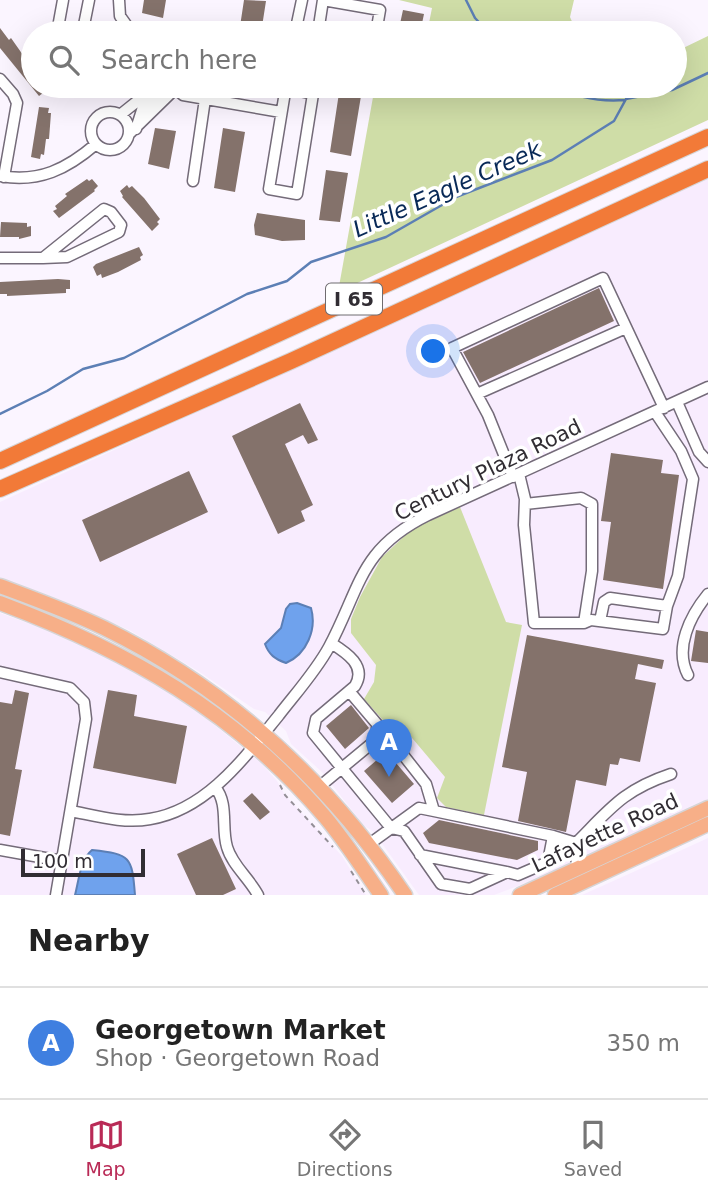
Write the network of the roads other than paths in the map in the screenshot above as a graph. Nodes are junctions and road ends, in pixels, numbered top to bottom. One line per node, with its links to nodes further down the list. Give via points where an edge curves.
1 (63, 0): 5 (street)
2 (89, 0): 6 (street)
3 (119, 0): 7 (street)
4 (302, 0): 8 (street)
5 (59, 21)
6 (86, 21)
7 (124, 21)
8 (298, 21)
9 (320, 21): 10 (street, via 323,0 380,10)
10 (378, 21)
11 (0, 79): 24 (street, via 17,103)
12 (141, 98): 19 (street)
13 (161, 98): 20 (street)
14 (200, 98): 17 (street)
15 (284, 98): 18 (street)
16 (312, 98): 18 (street, via 297,194 269,189)
17 (205, 99): 18 (street); 25 (street)
18 (281, 112)
19 (120, 115): 20 (street); 22 (street, via 105,113 94,120 91,132)
20 (132, 131): 22 (street, via 118,149 106,150)
21 (708, 137): 33 (highway, I 65)
22 (96, 144): 24 (street, via 55,172 32,178)
23 (708, 169): 36 (highway, I 65)
24 (2, 177)
25 (193, 181)
26 (0, 258): 27 (street)
27 (43, 258): 27 (street, via 102,210 110,211 121,225 119,232 68,256)
28 (626, 328): 30 (street); 30 (street, via 603,278 452,348); 32 (street)
29 (708, 387): 31 (street, Century Plaza Road)
30 (477, 394): 35 (street)
31 (677, 402): 32 (street, Century Plaza Road); 34 (street)
32 (660, 410): 35 (street, Century Plaza Road); 41 (street, via 693,479 678,576)
33 (0, 461)
34 (708, 462)
35 (516, 475): 37 (street); 44 (street, Century Plaza Road, via 418,520 392,538 356,584)
36 (0, 489)
37 (525, 504): 43 (street, via 534,623); 43 (street, via 581,498 592,504 592,571)
38 (0, 586): 48 (main road, via 129,641 203,685)
39 (708, 594): 46 (street, via 687,627 681,662)
40 (0, 603): 49 (main road, via 148,669)
41 (667, 606): 42 (street, via 610,598 604,602); 42 (street, via 663,629)
42 (600, 621): 43 (street)
43 (584, 623)
44 (331, 643): 47 (street, via 360,670); 48 (street, Century Plaza Road)
45 (0, 672): 58 (street, via 71,688 84,702 86,719)
46 (688, 675)
47 (349, 691): 51 (street, via 316,719 313,727); 51 (street, via 377,724 377,739)
48 (264, 733): 49 (street, Century Plaza Road); 54 (main road)
49 (254, 745): 53 (street, Century Plaza Road); 72 (main road, via 327,820)
50 (404, 756): 55 (street, via 426,784)
51 (341, 767): 54 (street); 61 (street)
52 (671, 774): 63 (street, via 625,795)
53 (215, 787): 58 (street, Century Plaza Road, via 179,811 149,820 118,820); 71 (street, via 221,794 225,844)
54 (319, 787): 64 (main road)
55 (428, 795): 56 (street); 59 (street)
56 (419, 808): 59 (street); 61 (street)
57 (708, 808): 68 (main road, Lafayette Road)
58 (71, 811): 67 (street)
59 (434, 811): 62 (street)
60 (708, 824): 75 (main road, Lafayette Road)
61 (391, 828): 64 (street); 66 (street, via 404,831)
62 (553, 836): 63 (street); 69 (street, via 548,862 518,875)
63 (576, 843): 68 (street)
64 (368, 845): 73 (main road)
65 (0, 850): 67 (street)
66 (420, 855): 69 (street); 69 (street, via 441,884 470,889)
67 (62, 861): 70 (street)
68 (576, 869): 74 (main road, Lafayette Road)
69 (507, 872)
70 (55, 895)
71 (258, 895)
72 (381, 895)
73 (405, 895)
74 (520, 895)
75 (555, 895)

